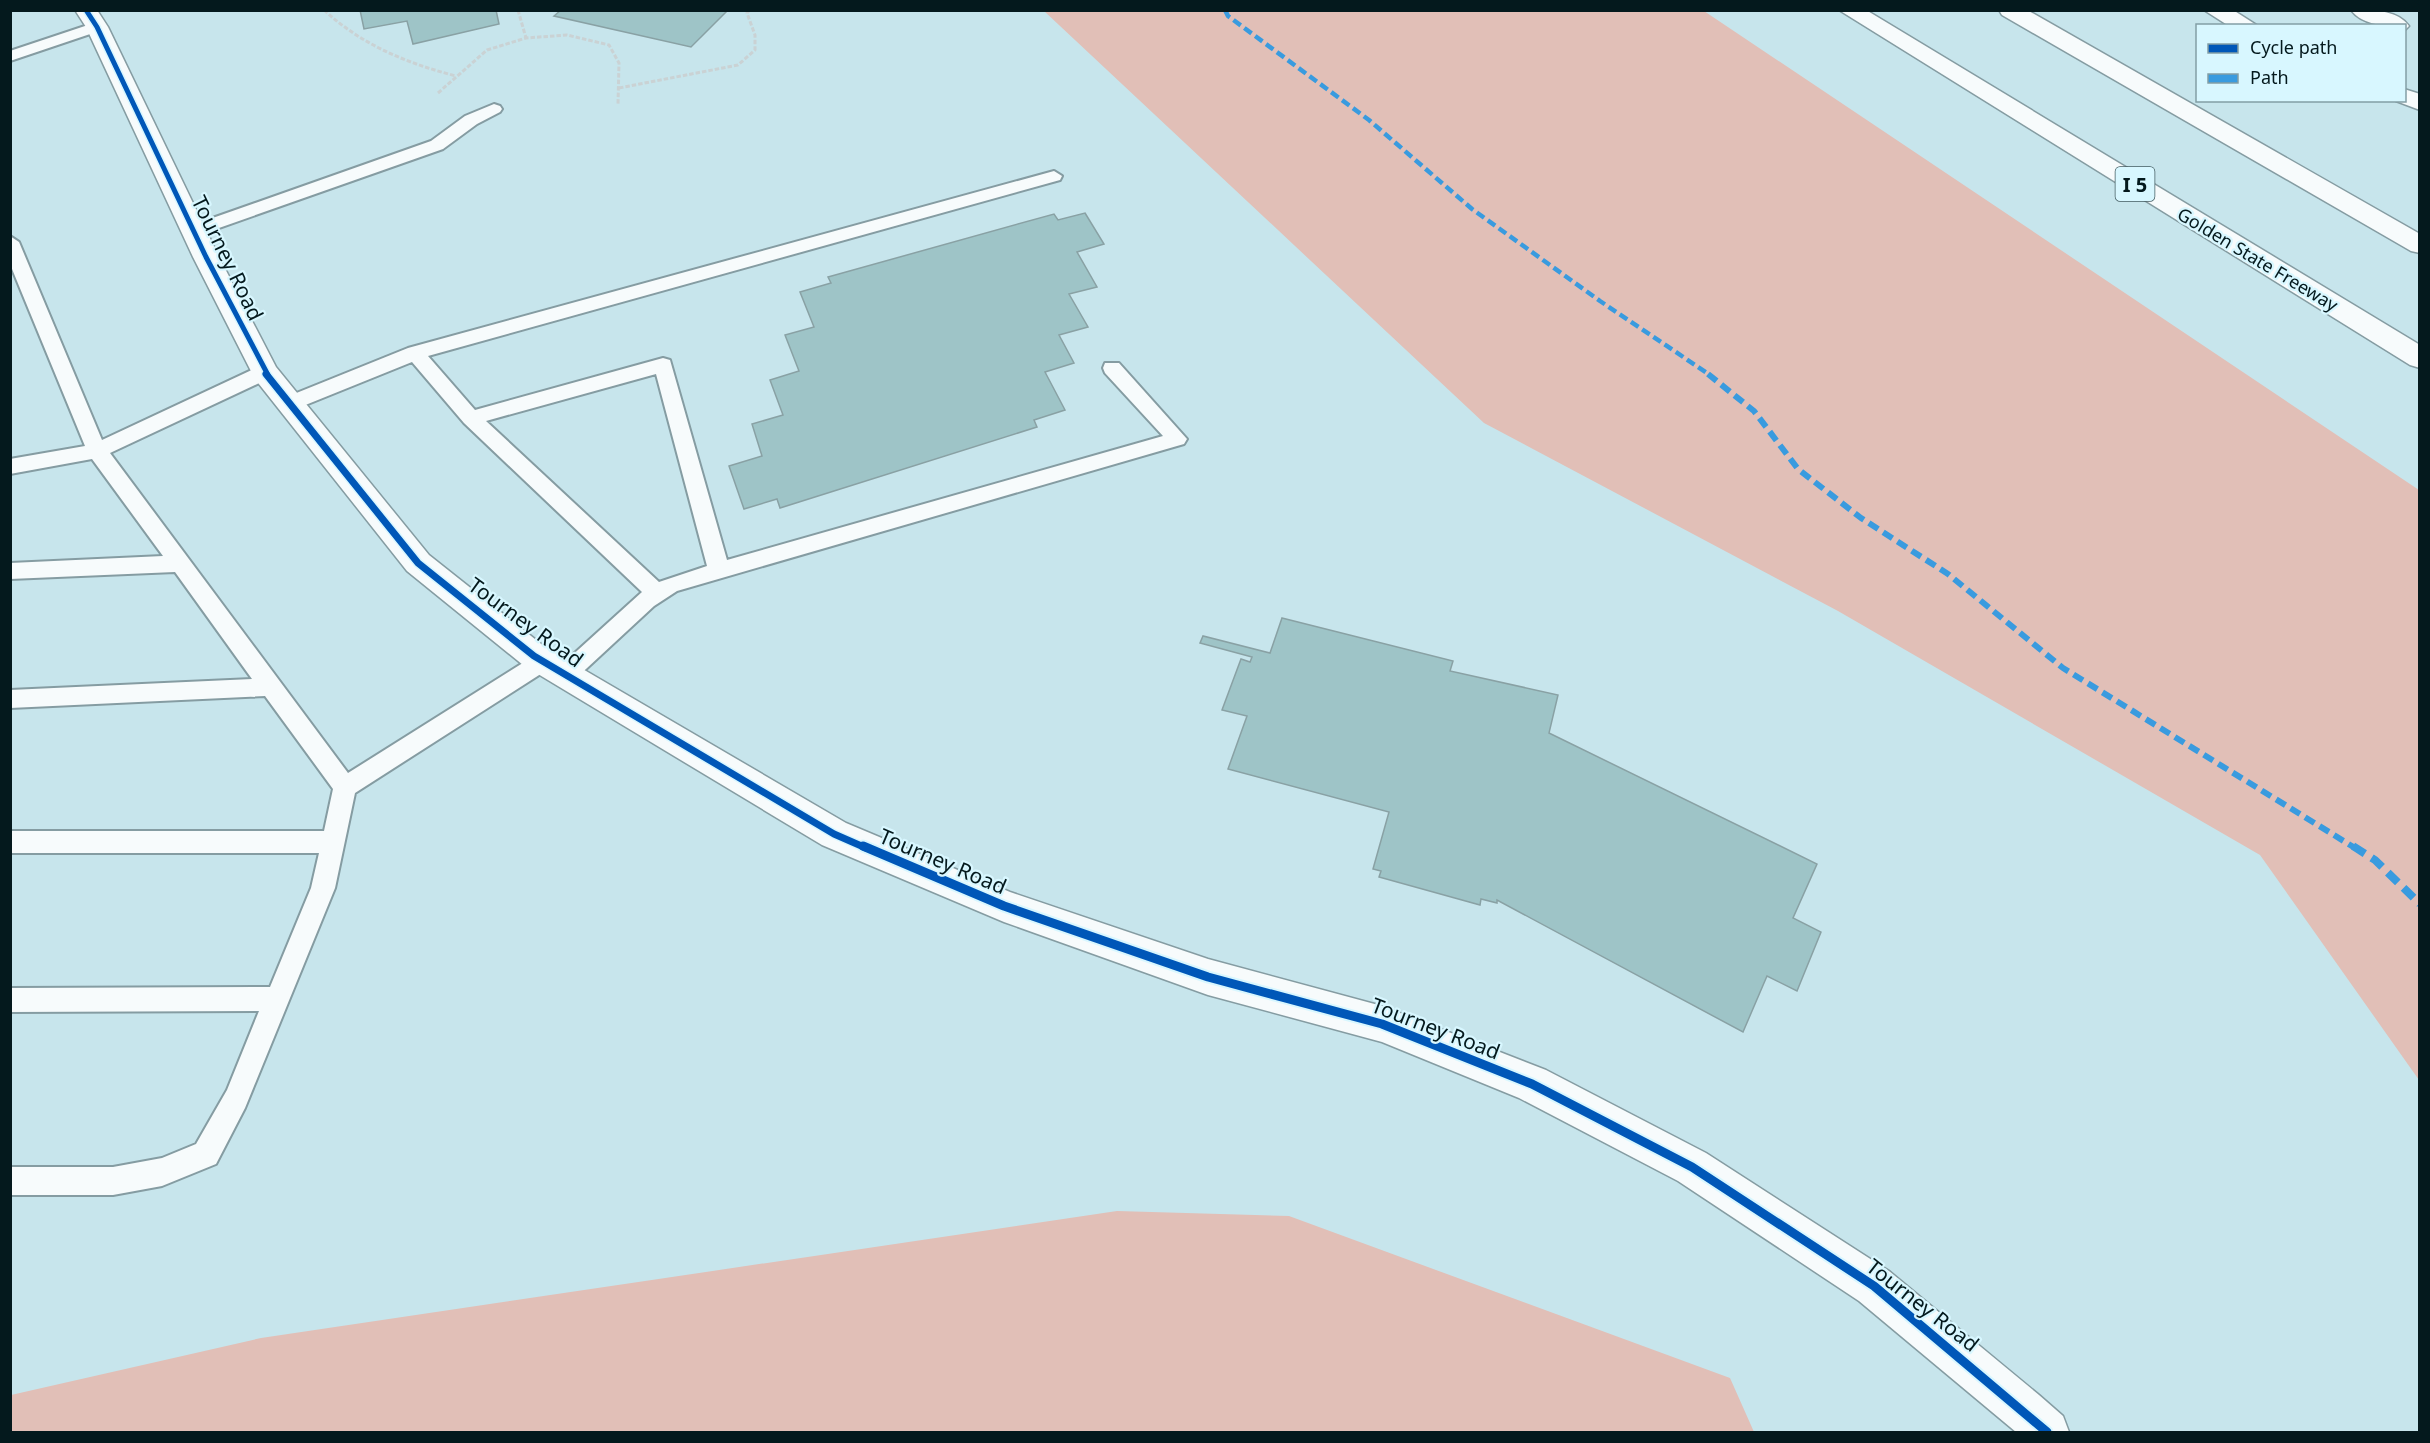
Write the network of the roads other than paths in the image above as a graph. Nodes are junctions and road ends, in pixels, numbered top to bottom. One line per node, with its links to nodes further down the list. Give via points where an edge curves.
1 (1850, 10): 19 (main road, Golden State Freeway / I 5)
2 (2010, 10): 17 (main road)
3 (2215, 10): 6 (main road)
4 (2362, 10): 7 (main road)
5 (92, 19): 10 (lane); 15 (main road, Tourney Road)
6 (2243, 24)
7 (2394, 24)
8 (2406, 29): 9 (main road)
9 (2420, 35)
10 (10, 56)
11 (2406, 97): 12 (main road)
12 (2420, 103)
13 (494, 109): 15 (lane, via 437,145)
14 (1054, 176): 18 (lane)
15 (194, 231): 21 (main road, Tourney Road)
16 (10, 242): 24 (lane)
17 (2420, 245)
18 (415, 353): 22 (lane); 23 (lane)
19 (2420, 357)
20 (1112, 368): 28 (lane, via 1177,439)
21 (265, 372): 22 (main road, Tourney Road); 24 (lane)
22 (291, 403): 30 (main road, Tourney Road, via 418,563)
23 (471, 418): 28 (lane, via 663,365); 29 (lane)
24 (97, 451): 25 (lane); 26 (lane)
25 (10, 467)
26 (179, 564): 27 (lane); 31 (lane)
27 (10, 571)
28 (719, 571): 29 (lane, via 670,585)
29 (657, 593): 30 (lane)
30 (554, 669): 33 (lane); 39 (main road, Tourney Road, via 845,839 1004,906 1208,976 1382,1024 1532,1083 1692,1167 1874,1286)
31 (270, 687): 32 (lane); 33 (lane)
32 (10, 699)
33 (345, 787): 35 (lane)
34 (10, 842): 35 (lane)
35 (333, 842): 36 (lane, via 323,888)
36 (277, 999): 37 (lane); 38 (lane, via 236,1099 206,1154 162,1172 113,1181)
37 (10, 1000)
38 (10, 1181)
39 (2047, 1432)

